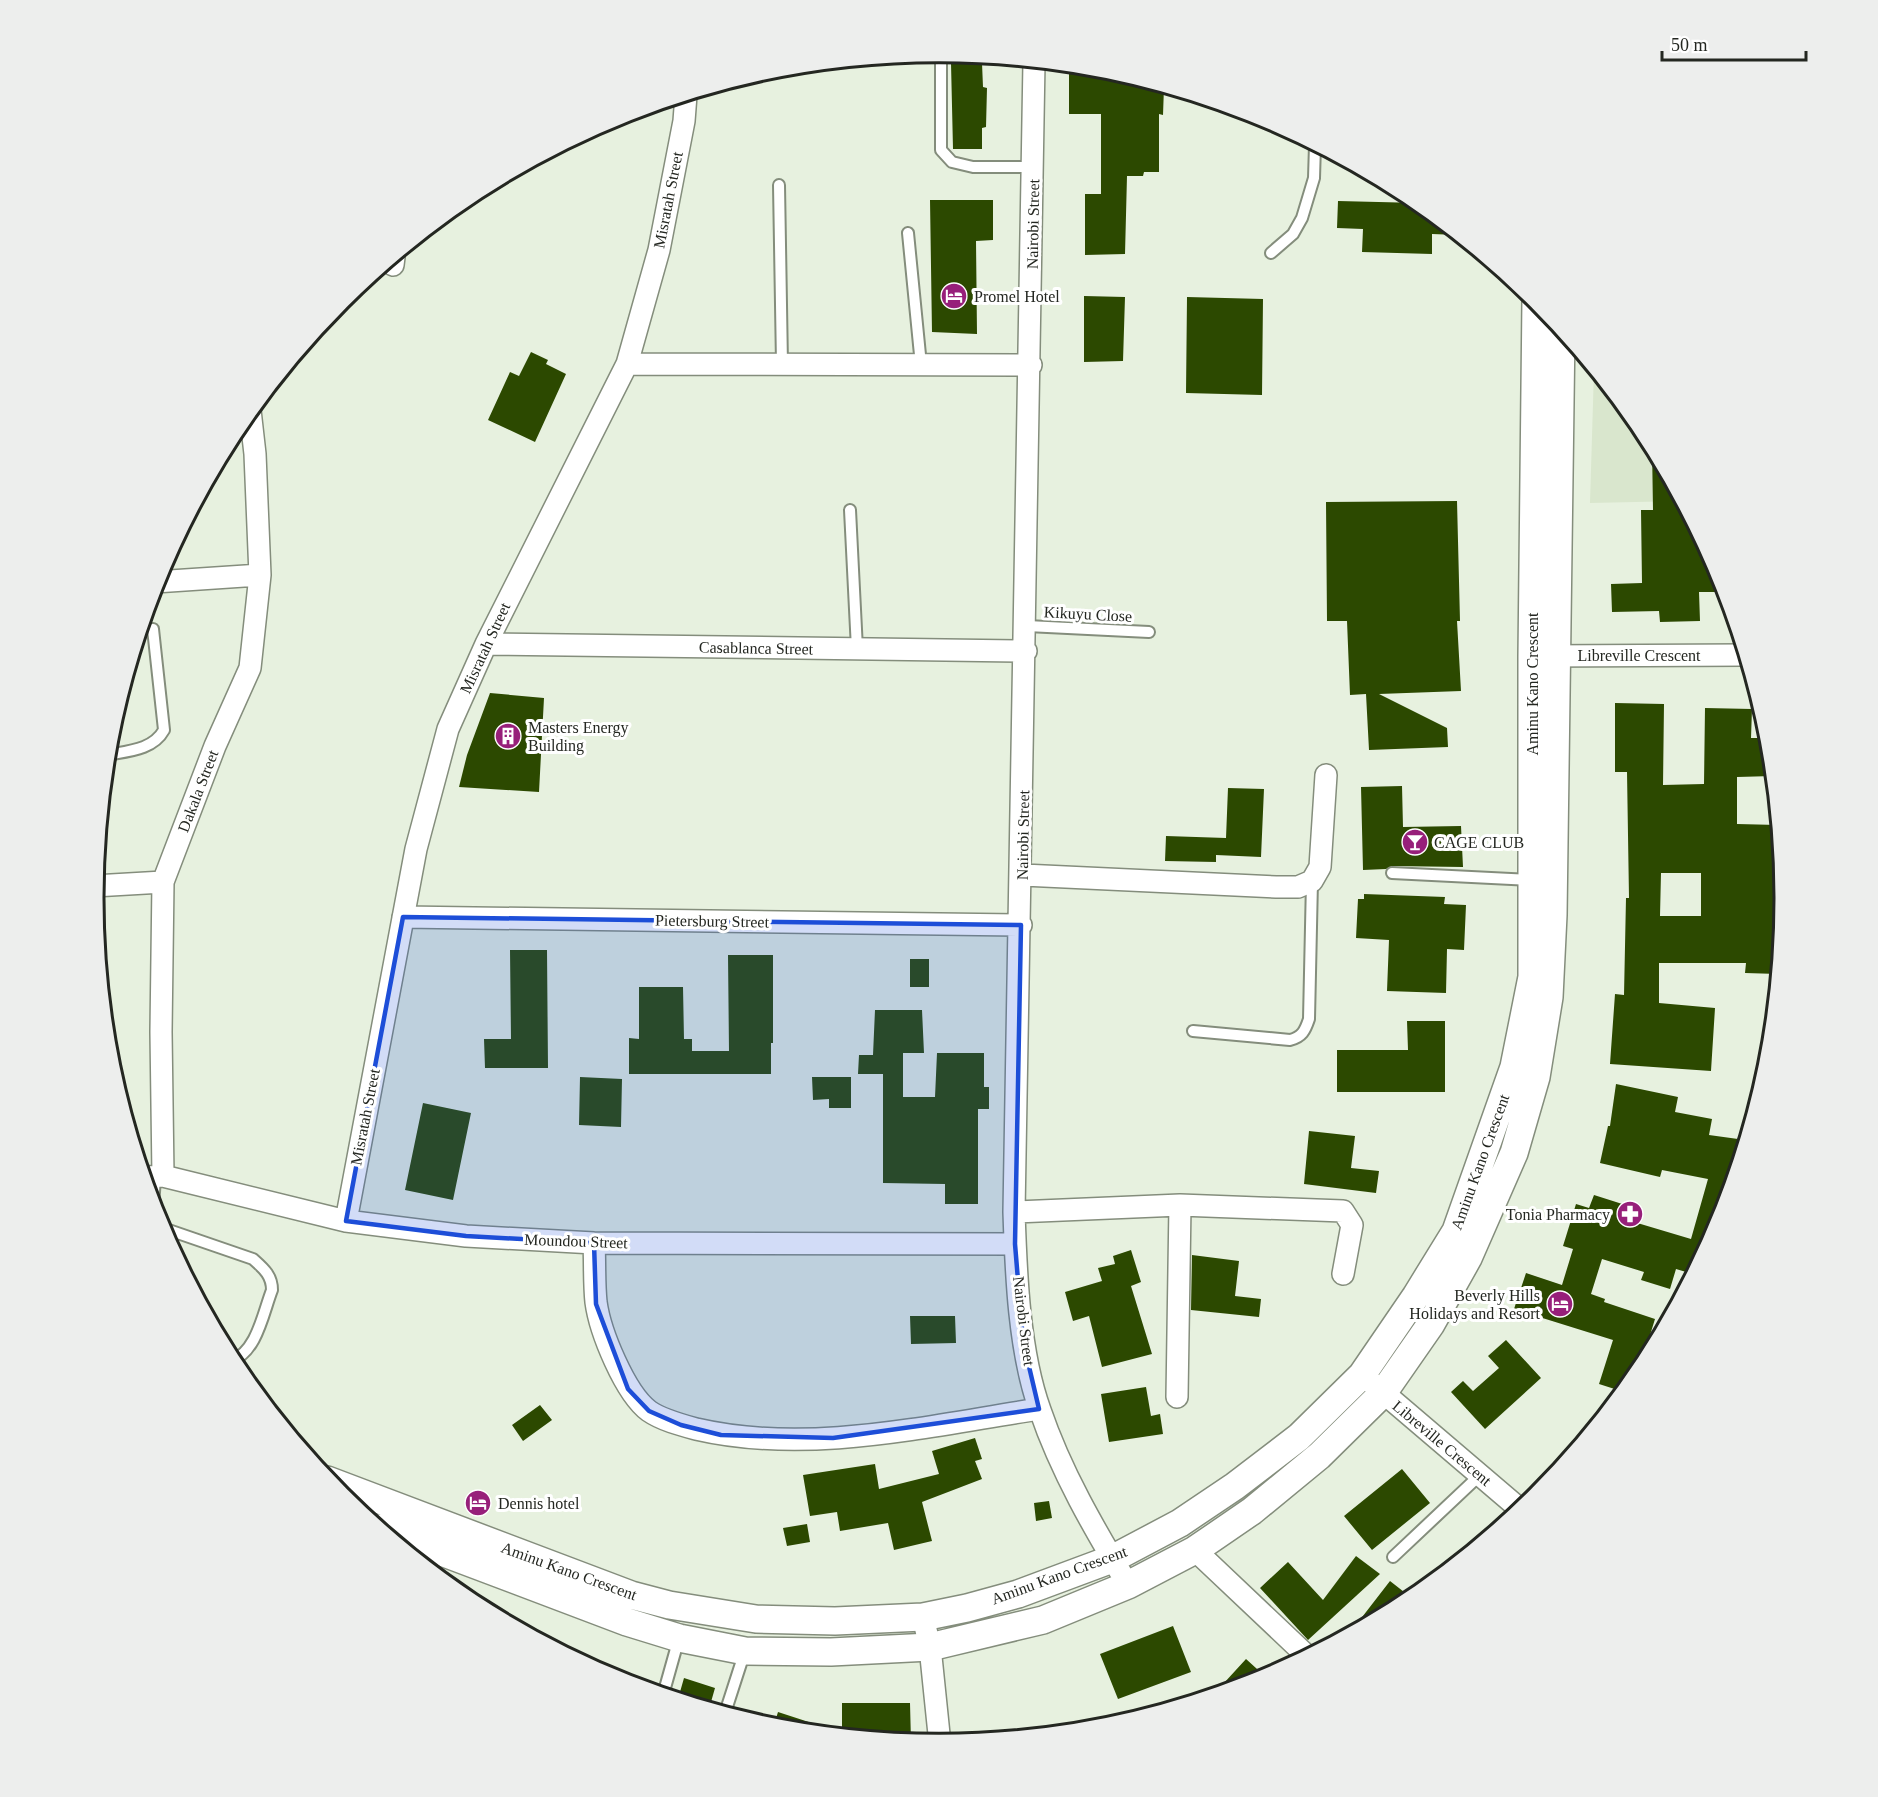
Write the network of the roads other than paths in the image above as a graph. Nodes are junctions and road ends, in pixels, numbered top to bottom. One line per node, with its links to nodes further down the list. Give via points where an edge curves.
1 (941, 63): 5 (lane, via 941,150 952,162 973,167)
2 (1035, 69): 5 (street, Nairobi Street)
3 (685, 102): 11 (street, Misratah Street, via 659,249)
4 (1314, 152): 8 (lane, via 1314,178 1302,218 1293,234)
5 (1033, 167): 14 (street, Nairobi Street)
6 (779, 185): 12 (lane)
7 (908, 232): 13 (lane)
8 (1271, 253)
9 (1536, 315): 26 (street, Aminu Kano Crescent)
10 (1560, 341): 26 (street)
11 (627, 364): 12 (street); 22 (street, Misratah Street)
12 (782, 364): 13 (street)
13 (921, 365): 14 (street)
14 (1031, 365): 19 (street, Nairobi Street)
15 (252, 424): 17 (street, Dakala Street)
16 (850, 510): 23 (lane)
17 (260, 575): 18 (street); 33 (street, Dakala Street, via 250,668 215,746)
18 (166, 581)
19 (1027, 626): 21 (lane, Kikuyu Close); 24 (street, Nairobi Street)
20 (153, 628): 27 (lane, via 164,730 159,740 145,747)
21 (1149, 632)
22 (486, 644): 23 (street, Casablanca Street); 35 (street, Misratah Street, via 448,729 416,849)
23 (857, 649): 24 (street, Casablanca Street)
24 (1026, 651): 30 (street, Nairobi Street)
25 (1738, 655): 26 (street, Libreville Crescent)
26 (1544, 656): 31 (street, Aminu Kano Crescent); 48 (street, via 1553,915 1548,997 1536,1077 1514,1153 1468,1258 1431,1323)
27 (117, 753)
28 (1326, 775): 32 (street, via 1320,867)
29 (1392, 873): 31 (lane)
30 (1023, 875): 32 (street, via 1276,887 1298,887); 36 (street, Nairobi Street)
31 (1533, 880): 47 (street, Aminu Kano Crescent, via 1532,977 1514,1067 1456,1231)
32 (1312, 881): 37 (lane, via 1309,1019 1299,1038)
33 (163, 882): 34 (street); 38 (street, Dakala Street)
34 (104, 885)
35 (403, 917): 36 (street, Pietersburg Street); 41 (street, Misratah Street)
36 (1021, 925): 40 (street, Nairobi Street)
37 (1193, 1031)
38 (154, 1177): 41 (street, Moundou Street)
39 (1180, 1205): 40 (street); 45 (street, via 1343,1211 1352,1225); 49 (street)
40 (1014, 1212): 44 (street, Nairobi Street)
41 (346, 1221): 43 (street, Moundou Street, via 466,1236)
42 (173, 1232): 46 (lane, via 253,1259 272,1281 252,1343)
43 (594, 1243): 44 (street, Moundou Street); 50 (street, via 596,1304 611,1353 628,1389 650,1411 681,1425 720,1435 833,1438)
44 (1015, 1244): 50 (street, Nairobi Street, via 1023,1341)
45 (1343, 1274)
46 (240, 1356)
47 (1362, 1375): 48 (street, Libreville Crescent); 57 (street, Aminu Kano Crescent, via 1299,1437 1235,1486 1180,1523)
48 (1383, 1393): 51 (street, Libreville Crescent); 55 (street, via 1319,1456 1252,1511)
49 (1177, 1397)
50 (1039, 1409): 57 (street, Nairobi Street, via 1069,1479)
51 (1480, 1475): 53 (street, Libreville Crescent); 56 (lane)
52 (346, 1487): 59 (street, Aminu Kano Crescent, via 632,1595 669,1605 756,1619 835,1622)
53 (1514, 1504)
54 (399, 1536): 60 (street, via 627,1622)
55 (1194, 1550): 58 (street); 63 (street)
56 (1393, 1557)
57 (1112, 1559): 58 (street, Nairobi Street); 59 (street, Aminu Kano Crescent, via 1018,1594)
58 (1128, 1585): 61 (street, via 1043,1620)
59 (923, 1617): 61 (street)
60 (680, 1638): 62 (street); 64 (lane)
61 (930, 1647): 62 (street); 66 (street)
62 (745, 1651): 65 (lane)
63 (1302, 1651)
64 (665, 1688)
65 (727, 1707)
66 (939, 1734)

